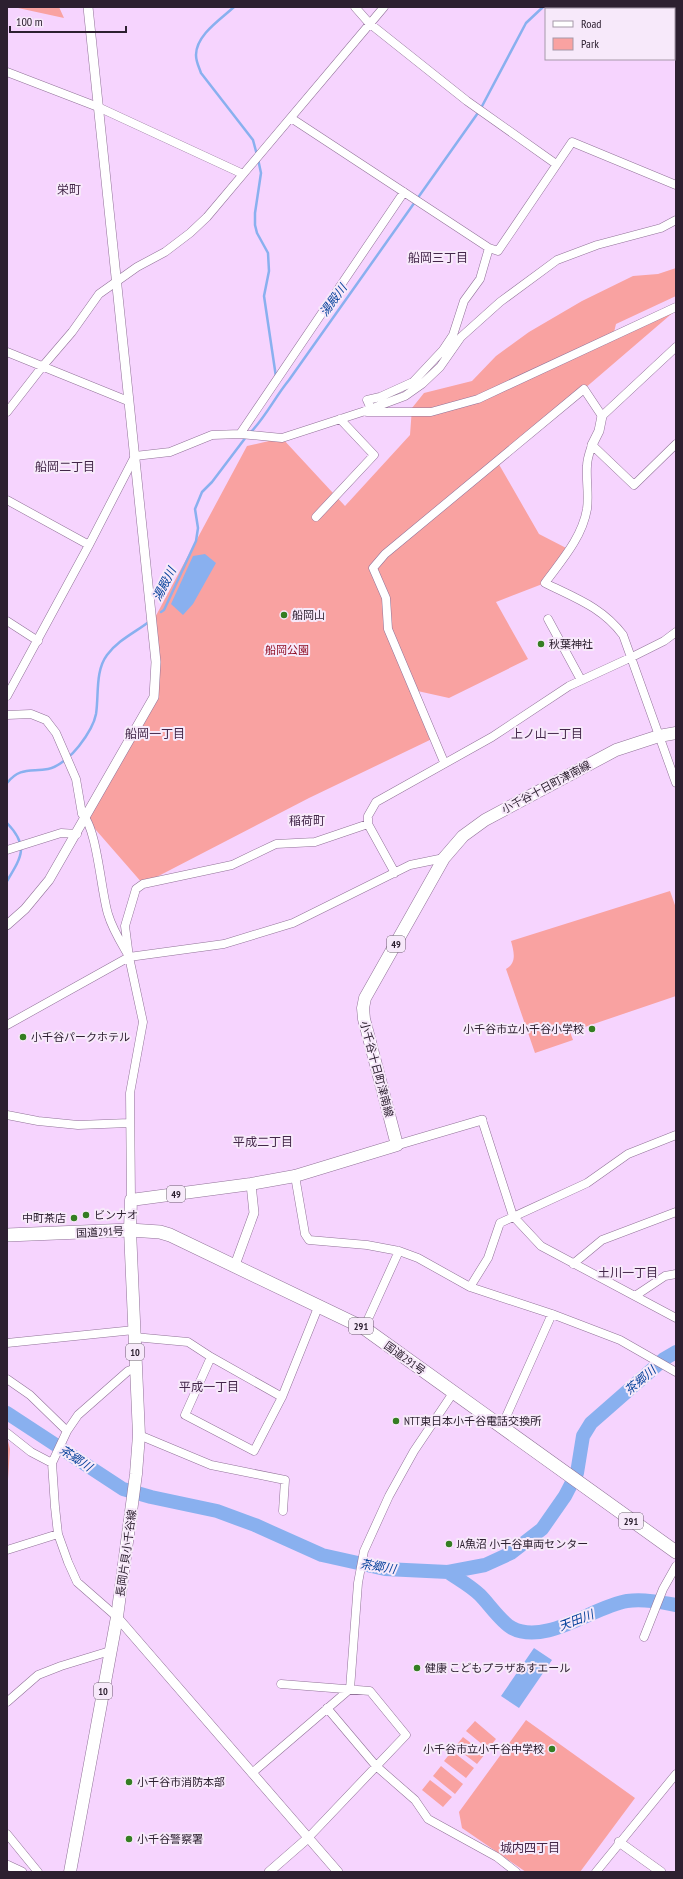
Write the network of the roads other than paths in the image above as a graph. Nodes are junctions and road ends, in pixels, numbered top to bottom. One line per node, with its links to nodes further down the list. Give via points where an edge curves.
1 (88, 7): 6 (street)
2 (355, 7): 4 (street)
3 (384, 7): 4 (street)
4 (369, 23): 7 (street); 8 (street, via 466,101)
5 (7, 72): 6 (street)
6 (98, 107): 9 (street); 14 (street)
7 (291, 118): 9 (street); 11 (street)
8 (556, 164): 10 (street, via 572,142); 13 (street, via 498,251)
9 (243, 174): 14 (street, via 190,233 165,252)
10 (676, 186)
11 (404, 192): 13 (street); 25 (street)
12 (676, 220): 20 (street, via 662,228 597,244 557,260 500,302 461,337 449,356 422,384 405,396)
13 (489, 248): 20 (street, via 480,279 464,301 453,335 443,350 413,382 368,400)
14 (116, 281): 18 (street, via 99,294 72,332); 19 (street)
15 (676, 306): 22 (street, via 478,399 431,412)
16 (676, 347): 23 (street)
17 (7, 352): 18 (street)
18 (42, 367): 19 (street); 21 (street)
19 (128, 401): 28 (street)
20 (371, 409): 22 (street)
21 (7, 412)
22 (362, 412): 24 (street)
23 (602, 416): 27 (street); 42 (street, via 584,390 385,554 373,568 386,598 388,630)
24 (340, 419): 25 (street, via 282,438); 30 (street, via 374,455)
25 (242, 434): 28 (street, via 212,435 170,452)
26 (676, 444): 27 (street, via 634,485)
27 (592, 445): 36 (street, via 587,464 587,509 570,550 545,583 598,610 616,625)
28 (134, 456): 31 (street); 44 (street, via 156,662 154,697)
29 (7, 500): 31 (street)
30 (316, 517)
31 (89, 545): 35 (street)
32 (548, 619): 37 (street)
33 (7, 621): 35 (street)
34 (676, 632): 36 (street)
35 (38, 641): 38 (street)
36 (632, 657): 37 (street); 41 (street)
37 (581, 680): 42 (street, via 492,736)
38 (7, 696)
39 (7, 715): 44 (street, via 31,714 46,720 56,733 76,779 82,814)
40 (676, 733): 41 (main road, 小千谷十日町津南線 / 49)
41 (659, 736): 43 (street); 48 (main road, 小千谷十日町津南線 / 49, via 616,750 485,820 463,836)
42 (444, 762): 45 (street, via 376,802 368,816)
43 (676, 783)
44 (86, 818): 46 (street); 51 (street, via 94,843 108,916)
45 (368, 824): 49 (street); 51 (street, via 315,842 276,844 232,865 143,884 136,889 125,926)
46 (77, 834): 47 (street, via 61,833); 50 (street, via 49,880 25,909)
47 (7, 850)
48 (444, 858): 49 (street, via 410,866); 57 (main road, 小千谷十日町津南線 / 49, via 365,998 363,1008)
49 (395, 873): 51 (street, via 293,924 224,944)
50 (7, 925)
51 (129, 957): 52 (street); 55 (street, via 143,1022 130,1093)
52 (7, 1025)
53 (7, 1115): 55 (street, via 78,1125)
54 (482, 1120): 57 (street); 62 (street)
55 (129, 1123): 60 (street)
56 (676, 1135): 62 (street, via 628,1154 587,1183)
57 (397, 1145): 58 (main road, 49)
58 (295, 1176): 59 (main road, 49); 65 (street, via 305,1234 310,1240 367,1245)
59 (251, 1184): 60 (main road, 49); 67 (street, via 254,1212)
60 (131, 1200): 63 (main road)
61 (676, 1212): 66 (street, via 602,1240)
62 (513, 1216): 66 (street, via 541,1246); 69 (street, via 500,1223 488,1258)
63 (130, 1230): 64 (highway, 国道291号 / 291); 67 (highway, 国道291号 / 291, via 170,1235); 75 (main road, 長岡片貝小千谷線 / 10)
64 (7, 1235)
65 (399, 1251): 69 (street, via 418,1258); 74 (street)
66 (573, 1264): 70 (street)
67 (235, 1265): 71 (highway, 国道291号 / 291)
68 (676, 1274): 70 (street, via 665,1276)
69 (470, 1287): 72 (street)
70 (635, 1296): 73 (street)
71 (319, 1305): 74 (highway, 国道291号 / 291); 82 (street)
72 (552, 1314): 79 (street, via 620,1340); 83 (street)
73 (676, 1318)
74 (364, 1328): 81 (highway, 国道291号 / 291)
75 (134, 1334): 76 (street); 77 (street, via 188,1342); 78 (main road, 長岡片貝小千谷線 / 10)
76 (7, 1343)
77 (211, 1357): 82 (street); 82 (street, via 185,1415 254,1451)
78 (136, 1368): 84 (street, via 128,1371 90,1403); 86 (main road, 長岡片貝小千谷線 / 10)
79 (673, 1371)
80 (7, 1379): 84 (street, via 30,1395)
81 (453, 1393): 83 (highway, 国道291号 / 291); 97 (street, via 414,1451 388,1496 364,1551 358,1583)
82 (282, 1397)
83 (501, 1428): 91 (highway, 国道291号 / 291)
84 (67, 1431): 87 (street)
85 (7, 1433): 87 (street, via 31,1452)
86 (139, 1435): 88 (street, via 211,1465 285,1480); 93 (main road, 長岡片貝小千谷線 / 10)
87 (53, 1462): 89 (street)
88 (283, 1511)
89 (58, 1534): 90 (street); 93 (street, via 77,1582)
90 (7, 1550)
91 (676, 1552)
92 (676, 1566): 94 (street, via 663,1589)
93 (117, 1617): 95 (main road, 長岡片貝小千谷線 / 10); 101 (street)
94 (644, 1637)
95 (110, 1651): 98 (street, via 38,1675); 109 (main road, 長岡片貝小千谷線 / 10)
96 (281, 1684): 97 (street)
97 (350, 1689): 99 (street); 100 (street, via 370,1691 406,1734)
98 (7, 1702)
99 (327, 1708): 100 (street); 101 (street)
100 (376, 1766): 104 (street); 112 (street, via 414,1800 428,1819 497,1857)
101 (252, 1773): 104 (street)
102 (674, 1780): 105 (street)
103 (7, 1834): 108 (street)
104 (308, 1838): 110 (street); 111 (street)
105 (619, 1842): 113 (street); 114 (street)
106 (7, 1865): 107 (street)
107 (22, 1872)
108 (38, 1872)
109 (70, 1872)
110 (269, 1872)
111 (338, 1872)
112 (516, 1872)
113 (596, 1872)
114 (661, 1872)

